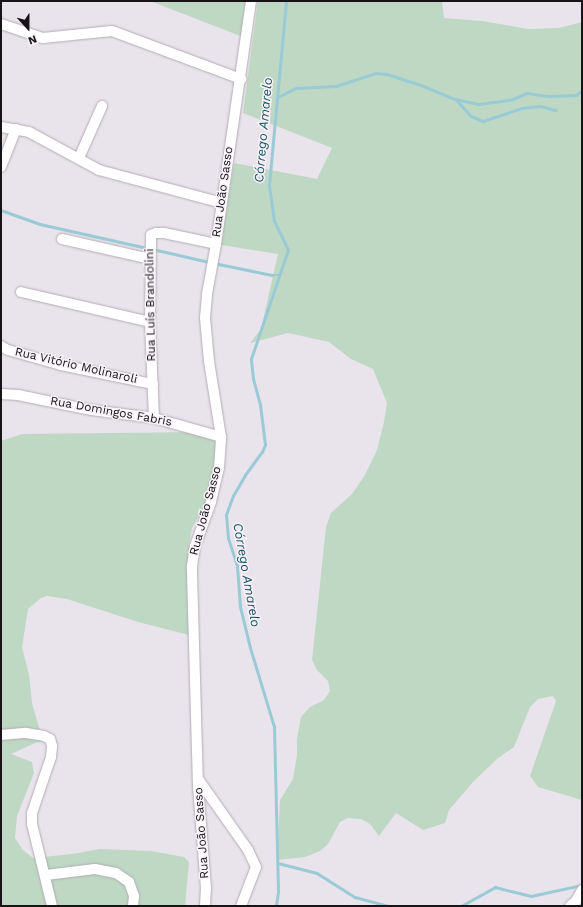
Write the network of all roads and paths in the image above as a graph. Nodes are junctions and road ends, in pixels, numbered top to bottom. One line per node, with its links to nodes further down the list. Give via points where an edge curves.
1 (251, 1): 3 (street, Rua João Sasso)
2 (1, 24): 3 (street, via 42,38 112,31)
3 (241, 80): 9 (street, Rua João Sasso)
4 (102, 106): 7 (street)
5 (1, 127): 6 (street)
6 (16, 129): 7 (street, via 29,132); 8 (street)
7 (79, 158): 9 (street, via 99,170 121,177)
8 (1, 167)
9 (222, 203): 11 (street, Rua João Sasso)
10 (62, 239): 12 (street)
11 (216, 244): 12 (street, Rua Luís Brandolini, via 156,233 151,235); 19 (street, Rua João Sasso, via 207,294 206,334)
12 (150, 259): 14 (street, Rua Luís Brandolini)
13 (21, 292): 14 (street)
14 (150, 322): 16 (street, Rua Luís Brandolini)
15 (1, 346): 16 (street, Rua Vitório Molinaroli, via 54,363)
16 (153, 384): 18 (street, Rua Luís Brandolini)
17 (1, 394): 18 (street, Rua Domingos Fabris)
18 (154, 418): 19 (street, Rua Domingos Fabris)
19 (221, 437): 21 (street, Rua João Sasso, via 216,484 195,546 192,566)
20 (1, 735): 22 (street, via 26,733 50,739 51,757 32,818 34,835)
21 (198, 779): 26 (street, Rua João Sasso); 27 (street, via 248,850 256,867)
22 (46, 875): 24 (street); 25 (street, via 95,868 116,873 129,882 134,896)
23 (582, 890): 28 (street)
24 (52, 906)
25 (133, 906)
26 (205, 906)
27 (241, 906)
28 (570, 906)

